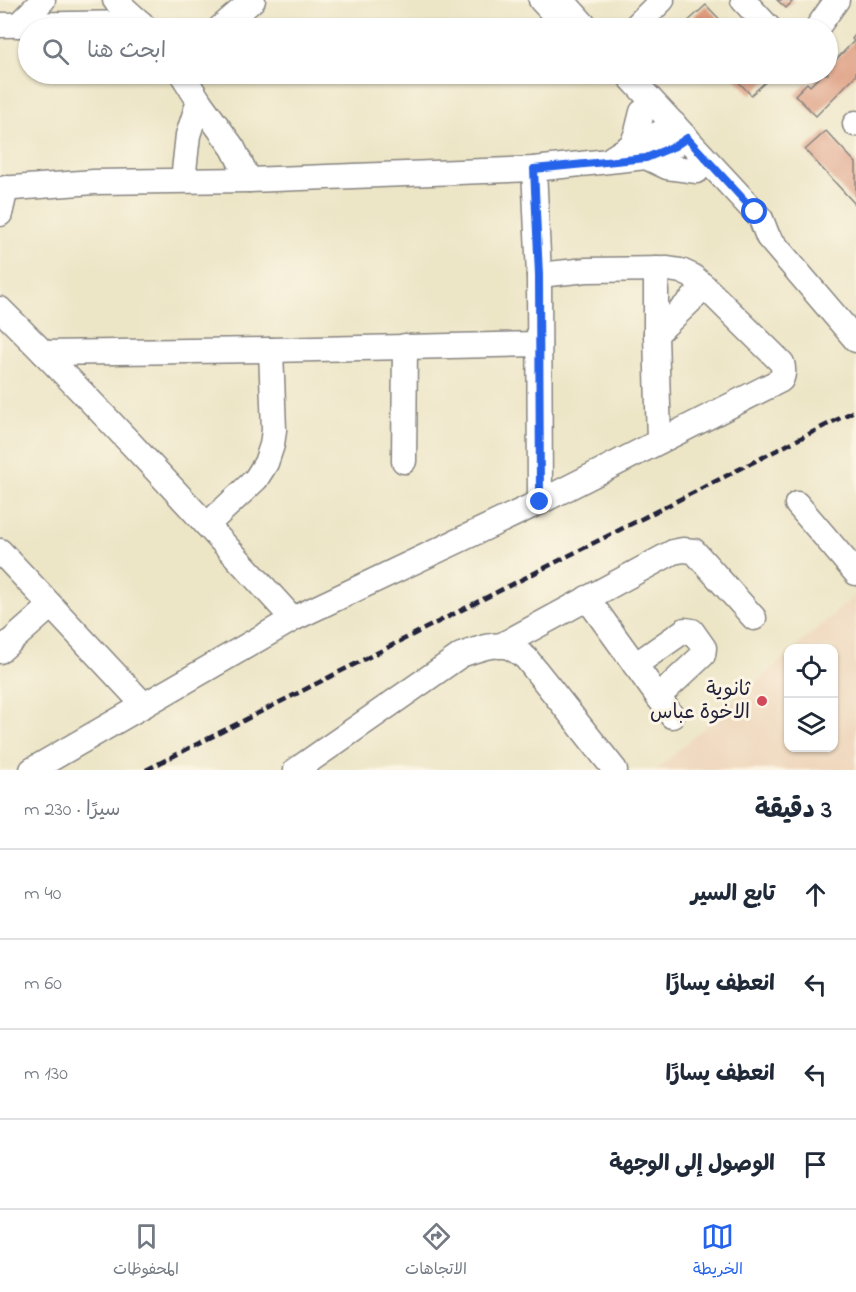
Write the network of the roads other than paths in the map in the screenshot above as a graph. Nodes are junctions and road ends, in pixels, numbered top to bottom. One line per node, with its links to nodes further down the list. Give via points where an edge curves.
1 (43, 0): 9 (street)
2 (115, 0): 10 (street)
3 (253, 0): 11 (street)
4 (541, 0): 12 (street)
5 (562, 0): 13 (street)
6 (663, 0): 14 (street)
7 (743, 0): 15 (street)
8 (837, 0): 16 (street)
9 (19, 18)
10 (134, 18)
11 (232, 18)
12 (558, 18)
13 (578, 18)
14 (644, 18)
15 (760, 18)
16 (824, 18)
17 (188, 84): 20 (street)
18 (617, 84): 21 (street)
19 (635, 84): 22 (street)
20 (199, 101): 26 (street, via 188,135); 27 (street, via 233,148)
21 (642, 112): 22 (street); 23 (street, via 637,132)
22 (675, 135): 23 (street); 25 (street); 30 (street, via 755,212)
23 (639, 151): 24 (street, via 608,161); 25 (street, via 668,167)
24 (534, 169): 27 (street); 32 (street)
25 (697, 171): 30 (street, via 744,224)
26 (183, 180): 27 (street); 28 (street)
27 (249, 180)
28 (3, 189): 29 (street)
29 (0, 214)
30 (768, 237): 36 (street)
31 (656, 269): 32 (street); 33 (street, via 681,271); 35 (street)
32 (539, 275): 37 (street)
33 (705, 287): 35 (street); 41 (street, via 782,363 783,375 781,380)
34 (0, 309): 40 (street)
35 (656, 334): 41 (street)
36 (856, 340)
37 (539, 344): 38 (street); 43 (street)
38 (405, 346): 39 (street); 42 (street)
39 (271, 350): 40 (street); 45 (street, via 273,430 266,463 256,478)
40 (44, 353): 45 (street)
41 (659, 441): 43 (street)
42 (404, 460)
43 (540, 502): 51 (street)
44 (797, 504): 47 (street)
45 (207, 525): 51 (street)
46 (0, 551): 49 (street)
47 (856, 573)
48 (587, 598): 50 (street, via 672,552 694,551); 52 (street); 54 (street)
49 (51, 606): 53 (street); 55 (street)
50 (754, 618)
51 (293, 619): 55 (street)
52 (500, 646): 57 (street, via 484,647 461,656); 58 (street, via 526,658)
53 (0, 651)
54 (635, 665): 54 (street, via 685,630 692,631 704,648 703,655 665,706)
55 (144, 705): 56 (street)
56 (32, 770)
57 (296, 770)
58 (615, 770)

